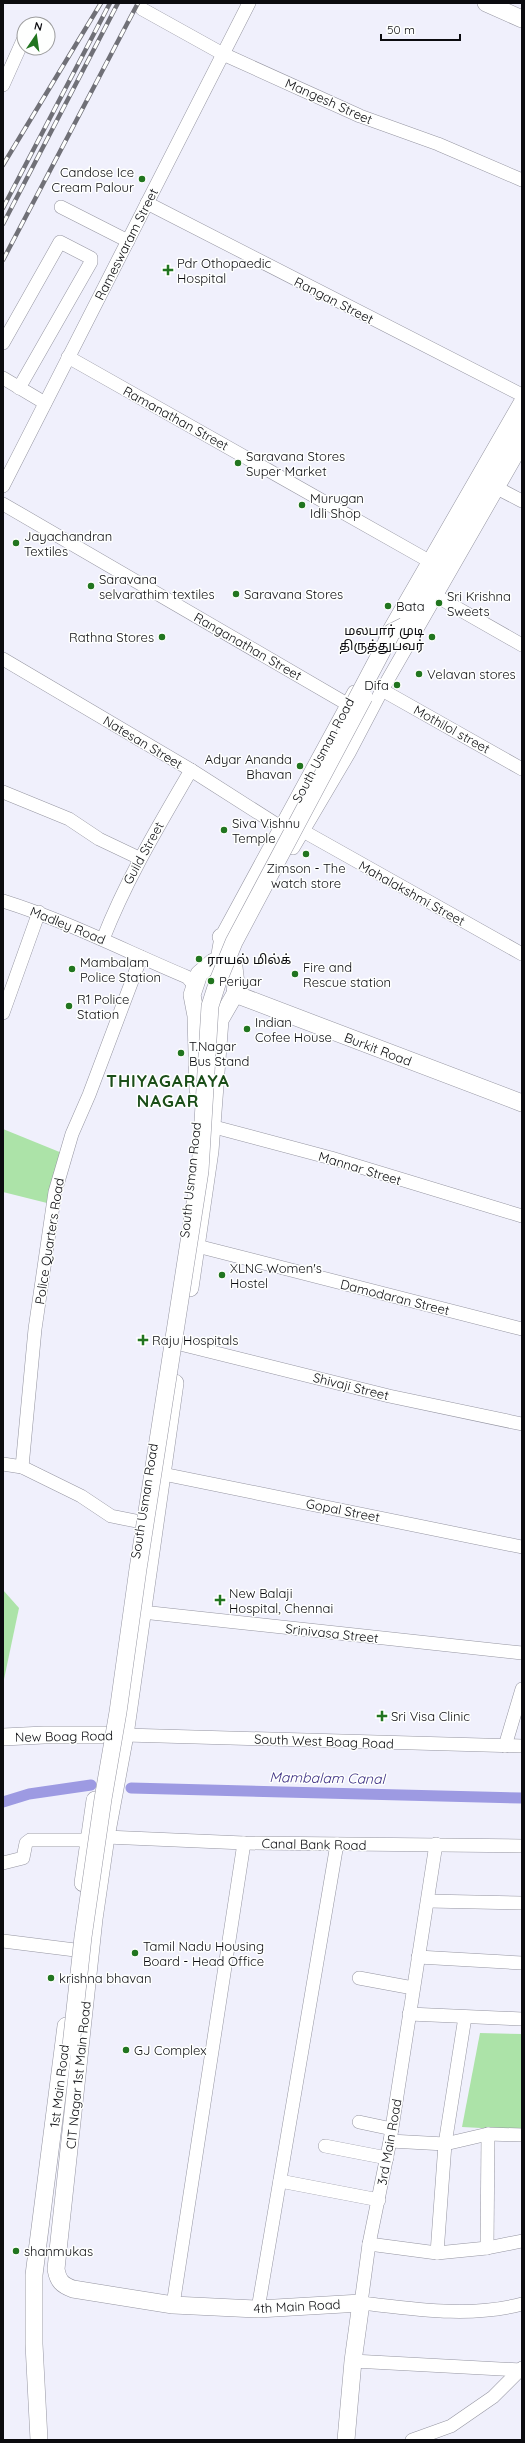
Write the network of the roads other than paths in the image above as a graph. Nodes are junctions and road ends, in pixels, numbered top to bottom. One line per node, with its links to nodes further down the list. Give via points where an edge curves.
1 (249, 3): 7 (street, Rameswaram Street)
2 (486, 3): 6 (main road)
3 (511, 3): 4 (main road)
4 (522, 8)
5 (142, 9): 7 (street, Mangesh Street)
6 (522, 20)
7 (222, 54): 10 (street, Mangesh Street, via 360,116 438,144); 11 (street, Rameswaram Street)
8 (16, 56): 9 (street)
9 (3, 85)
10 (522, 180)
11 (147, 203): 13 (street, Rameswaram Street); 18 (street, Rangan Street)
12 (61, 207): 13 (street)
13 (128, 240): 15 (street, Rameswaram Street)
14 (3, 343): 17 (street, via 60,242 91,258)
15 (68, 357): 20 (street, Rameswaram Street); 28 (street, Ramanathan Street)
16 (3, 378): 17 (street)
17 (19, 388): 20 (street)
18 (522, 395)
19 (522, 399): 28 (street, South Usman Road)
20 (45, 403): 24 (street, Rameswaram Street)
21 (522, 422): 31 (main road, South Usman Road)
22 (522, 438): 29 (main road, via 449,565)
23 (522, 446): 25 (street, South Usman Road)
24 (3, 486)
25 (497, 488): 26 (street); 29 (street, South Usman Road)
26 (522, 501)
27 (3, 504): 35 (street, Ranganathan Street)
28 (429, 561): 35 (street, South Usman Road)
29 (449, 572): 30 (street, South Usman Road)
30 (436, 596): 32 (street); 34 (street, South Usman Road)
31 (404, 626): 45 (main road, bridge, via 392,632 251,896 228,935); 103 (main road, South Usman Road, bridge, via 234,942 210,1006 200,1171 85,1922)
32 (522, 645)
33 (3, 659): 38 (street, Natesan Street)
34 (382, 690): 36 (street, South Usman Road); 37 (street, Mothilol street)
35 (347, 704): 36 (street, Ranganathan Street); 40 (street, South Usman Road)
36 (368, 716): 41 (street, South Usman Road)
37 (522, 769)
38 (191, 770): 40 (street, Natesan Street); 42 (street, Guild Street)
39 (3, 792): 42 (street, via 69,818 99,839)
40 (282, 828): 45 (street, South Usman Road)
41 (303, 831): 47 (street, Mahalakshmi Street); 50 (street, South Usman Road, via 236,954)
42 (139, 858): 46 (street, Guild Street, via 121,893)
43 (3, 901): 44 (street, Madley Road)
44 (38, 912): 46 (street, Madley Road); 53 (street)
45 (221, 938): 49 (street, South Usman Road)
46 (103, 939): 48 (street, Madley Road)
47 (522, 954)
48 (141, 957): 51 (street, Madley Road, via 187,976); 64 (street, Police Quarters Road, via 72,1134 55,1192 35,1329)
49 (217, 960): 50 (main road, via 226,961); 51 (main road, via 199,974)
50 (234, 968): 52 (main road, South Usman Road)
51 (194, 985): 54 (main road, South Usman Road, via 192,1002)
52 (235, 994): 55 (main road, South Usman Road); 56 (main road, Burkit Road)
53 (3, 1012)
54 (196, 1016): 55 (main road); 57 (main road, South Usman Road)
55 (220, 1020): 57 (main road, South Usman Road)
56 (522, 1103)
57 (205, 1125): 58 (street, Mannar Street, via 331,1158); 59 (main road, South Usman Road); 66 (main road, South Usman Road, via 196,1148)
58 (522, 1216)
59 (197, 1246): 60 (street, Damodaran Street); 61 (main road, South Usman Road)
60 (522, 1329)
61 (180, 1344): 62 (street, Shivaji Street, via 389,1396); 65 (main road, South Usman Road)
62 (522, 1424)
63 (3, 1464): 64 (street)
64 (22, 1467): 66 (street, via 81,1496 112,1516)
65 (163, 1474): 67 (street, Gopal Street); 68 (main road, South Usman Road)
66 (141, 1522): 71 (main road, South Usman Road)
67 (522, 1547)
68 (142, 1612): 69 (street, Srinivasa Street); 72 (main road, South Usman Road)
69 (522, 1653)
70 (522, 1689): 74 (street)
71 (107, 1734): 72 (main road, New Boag Road); 73 (main road, New Boag Road); 77 (main road, 1st Main Road)
72 (126, 1736): 74 (street, South West Boag Road); 76 (main road)
73 (3, 1738)
74 (505, 1746): 75 (street, South West Boag Road)
75 (522, 1746)
76 (106, 1837): 78 (street, Canal Bank Road); 86 (main road)
77 (88, 1840): 82 (street, via 30,1840 26,1844 24,1858); 86 (main road, 1st Main Road)
78 (244, 1843): 79 (street, Canal Bank Road); 110 (street)
79 (337, 1844): 80 (street, Canal Bank Road); 101 (street)
80 (436, 1844): 81 (street, Canal Bank Road); 83 (street, 3rd Main Road)
81 (522, 1846)
82 (3, 1863)
83 (428, 1901): 84 (street); 87 (street, 3rd Main Road)
84 (522, 1902)
85 (3, 1941): 86 (street)
86 (83, 1951): 103 (main road, 1st Main Road)
87 (418, 1957): 88 (street); 90 (street, 3rd Main Road)
88 (522, 1963)
89 (360, 1978): 90 (street)
90 (414, 1988): 91 (street, 3rd Main Road)
91 (409, 2014): 92 (street); 96 (street, 3rd Main Road)
92 (465, 2017): 93 (street); 98 (street)
93 (522, 2019)
94 (359, 2122): 96 (street)
95 (488, 2134): 97 (street); 98 (street); 106 (street)
96 (391, 2135): 98 (street); 100 (street, 3rd Main Road)
97 (522, 2135)
98 (445, 2144): 107 (street)
99 (325, 2146): 100 (street)
100 (387, 2158): 102 (street, 3rd Main Road)
101 (280, 2181): 102 (street); 111 (street)
102 (379, 2200): 105 (street, 3rd Main Road)
103 (51, 2228): 110 (main road, 4th Main Road, via 57,2278 60,2282 73,2289); 114 (main road, 1st Main Road, via 34,2275 34,2344)
104 (522, 2240): 106 (street)
105 (369, 2244): 107 (street); 108 (street, 3rd Main Road)
106 (487, 2248): 107 (street)
107 (437, 2253)
108 (361, 2303): 109 (street, 4th Main Road, via 475,2313); 111 (main road, 4th Main Road); 112 (main road, 3rd Main Road)
109 (522, 2304)
110 (173, 2305): 111 (main road, 4th Main Road)
111 (258, 2309)
112 (353, 2360): 113 (street); 115 (main road, 3rd Main Road)
113 (521, 2369): 116 (street, via 493,2397 451,2426)
114 (39, 2440)
115 (346, 2440)
116 (412, 2440)

